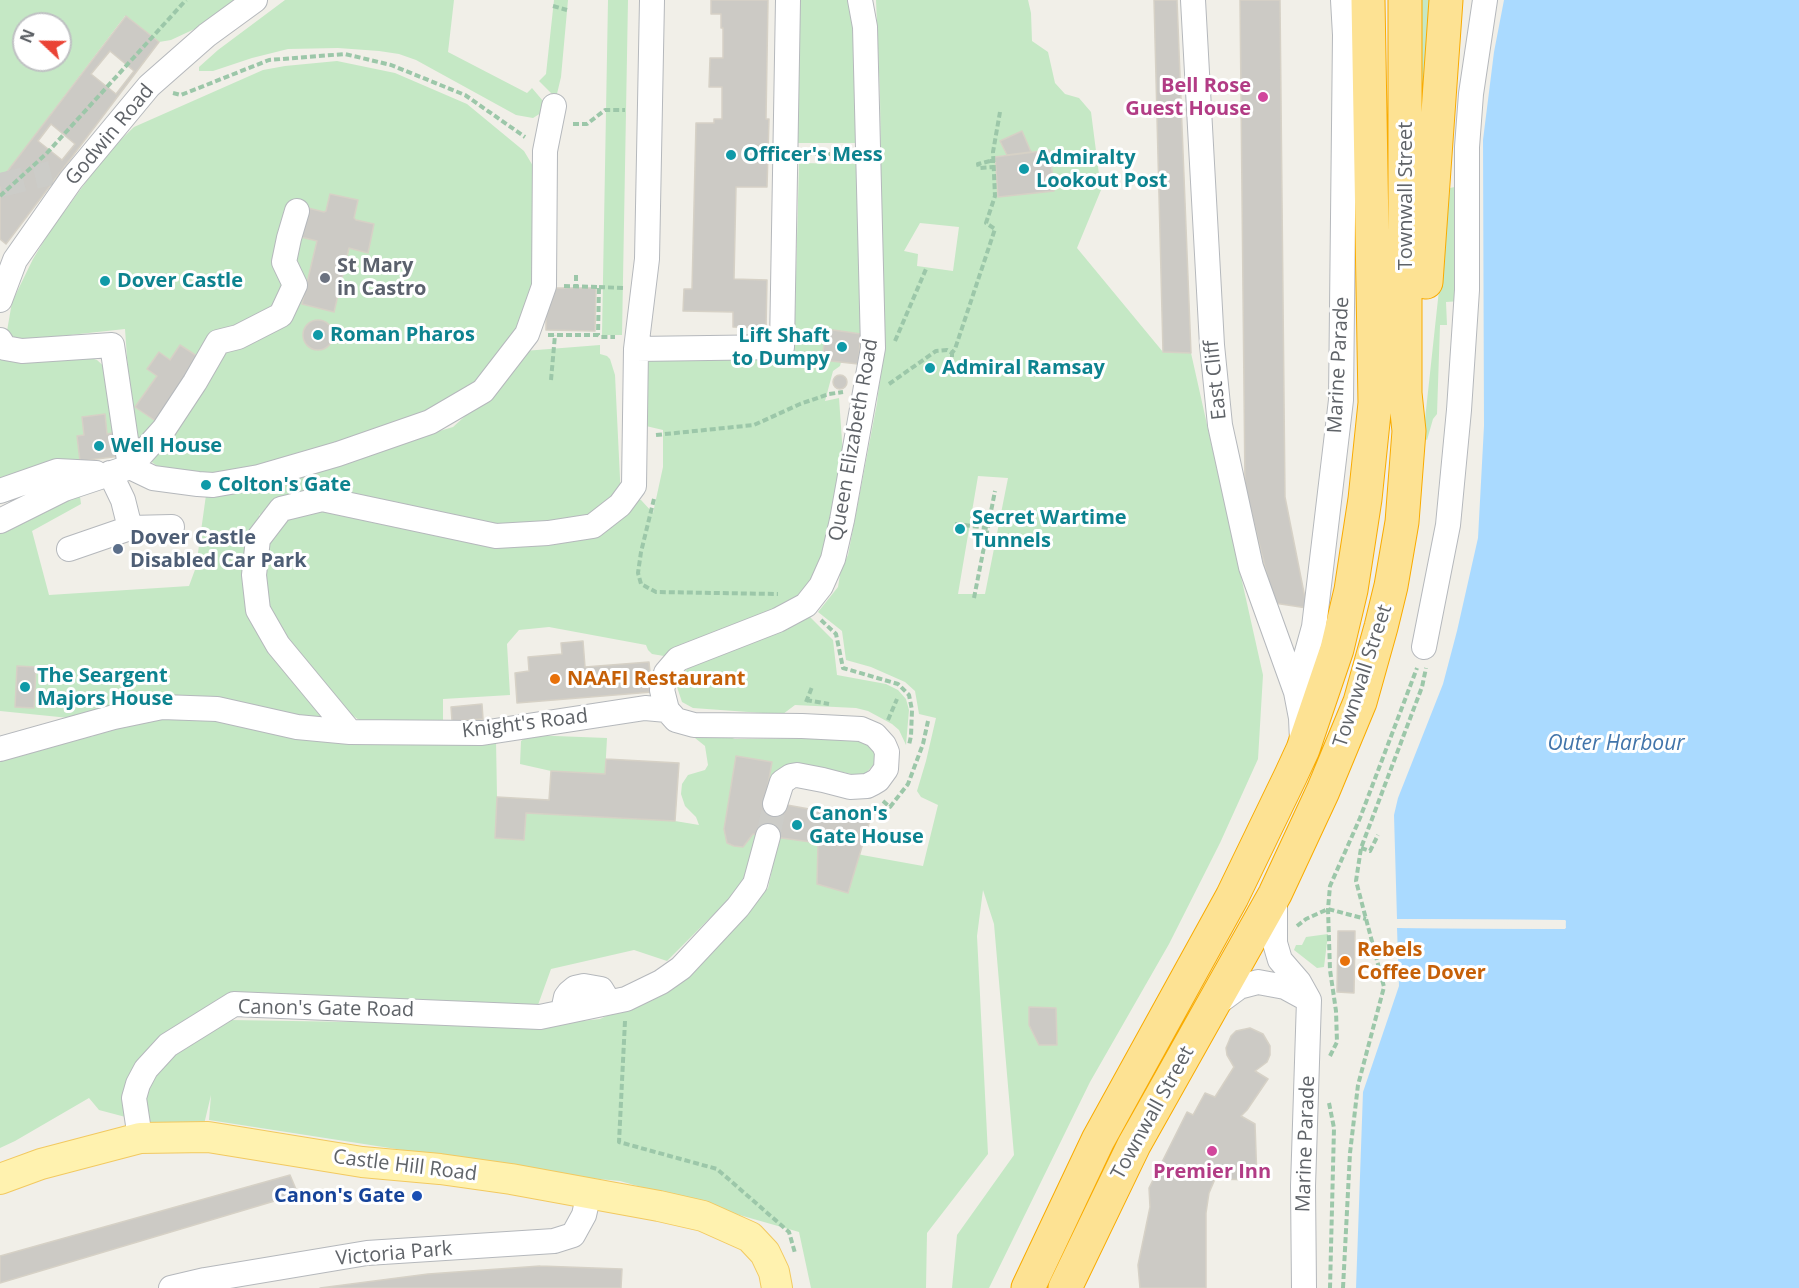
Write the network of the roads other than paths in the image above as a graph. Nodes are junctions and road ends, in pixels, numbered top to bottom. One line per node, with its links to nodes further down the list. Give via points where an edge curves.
1 (255, 0): 13 (street, Godwin Road, via 207,35 149,86 61,176 15,260)
2 (652, 0): 15 (street, via 647,259)
3 (788, 0): 15 (street, via 782,347)
4 (860, 0): 25 (street, Queen Elizabeth Road, via 865,27 873,348 833,559 821,586 806,605 678,659 666,673 662,690)
5 (1193, 0): 24 (street, East Cliff, via 1220,425 1251,567)
6 (1343, 0): 10 (street, Marine Parade)
7 (1406, 0): 16 (highway, Townwall Street, via 1405,393)
8 (1446, 0): 16 (highway, via 1418,397)
9 (1485, 0): 23 (street, via 1467,147 1467,290 1458,422 1448,525)
10 (1360, 21): 24 (street, Marine Parade, via 1341,400 1314,627); 28 (highway, Townwall Street, via 1375,403 1351,590 1337,649)
11 (554, 106): 17 (street, via 545,150 544,286 527,334 483,391 430,422 259,477 213,485)
12 (297, 212): 17 (street, via 284,262 295,285 280,315 238,337 218,342 164,429)
13 (0, 300)
14 (0, 340): 17 (street, via 5,348 22,351 112,345)
15 (629, 343): 26 (street, via 633,486 620,505 592,526 496,536 322,499 281,509 258,539 254,575 258,610 278,645)
16 (1409, 431): 31 (highway, Townwall Street, via 1402,522 1391,586 1360,702)
17 (120, 470): 18 (street, via 57,471); 19 (street, via 63,489); 21 (street)
18 (0, 491)
19 (0, 521)
20 (172, 527): 21 (street)
21 (130, 528): 22 (street)
22 (69, 549)
23 (1424, 647)
24 (1296, 692): 28 (street, East Cliff)
25 (667, 710): 26 (street, Knight's Road, via 645,708 482,733); 29 (street, Knight's Road, via 676,720 694,725 861,729 875,735 884,745 886,769 873,783 850,787 791,776 782,782)
26 (350, 732): 27 (street, Knight's Road, via 297,727 217,710 162,707)
27 (0, 749)
28 (1303, 749): 39 (highway, Townwall Street, via 1232,897 1098,1140)
29 (775, 804)
30 (768, 836): 34 (street, Canon's Gate Road, via 755,884 681,968 661,982 617,1001 540,1017 234,1004 168,1045 146,1069 134,1098)
31 (1275, 894): 32 (street, via 1275,943 1280,960); 33 (highway, Townwall Street)
32 (1309, 1000): 33 (street, via 1285,987 1258,982 1239,987); 41 (street, Marine Parade)
33 (1211, 1008): 40 (highway, Townwall Street, via 1134,1145)
34 (140, 1138): 35 (main road, Castle Hill Road); 36 (main road, Castle Hill Road, via 208,1137)
35 (0, 1179)
36 (589, 1193): 37 (street, Victoria Park, via 584,1215 573,1235 554,1241 367,1253); 38 (main road, Castle Hill Road, via 703,1216 750,1237 765,1253)
37 (171, 1288)
38 (777, 1288)
39 (1028, 1288)
40 (1065, 1288)
41 (1304, 1288)

